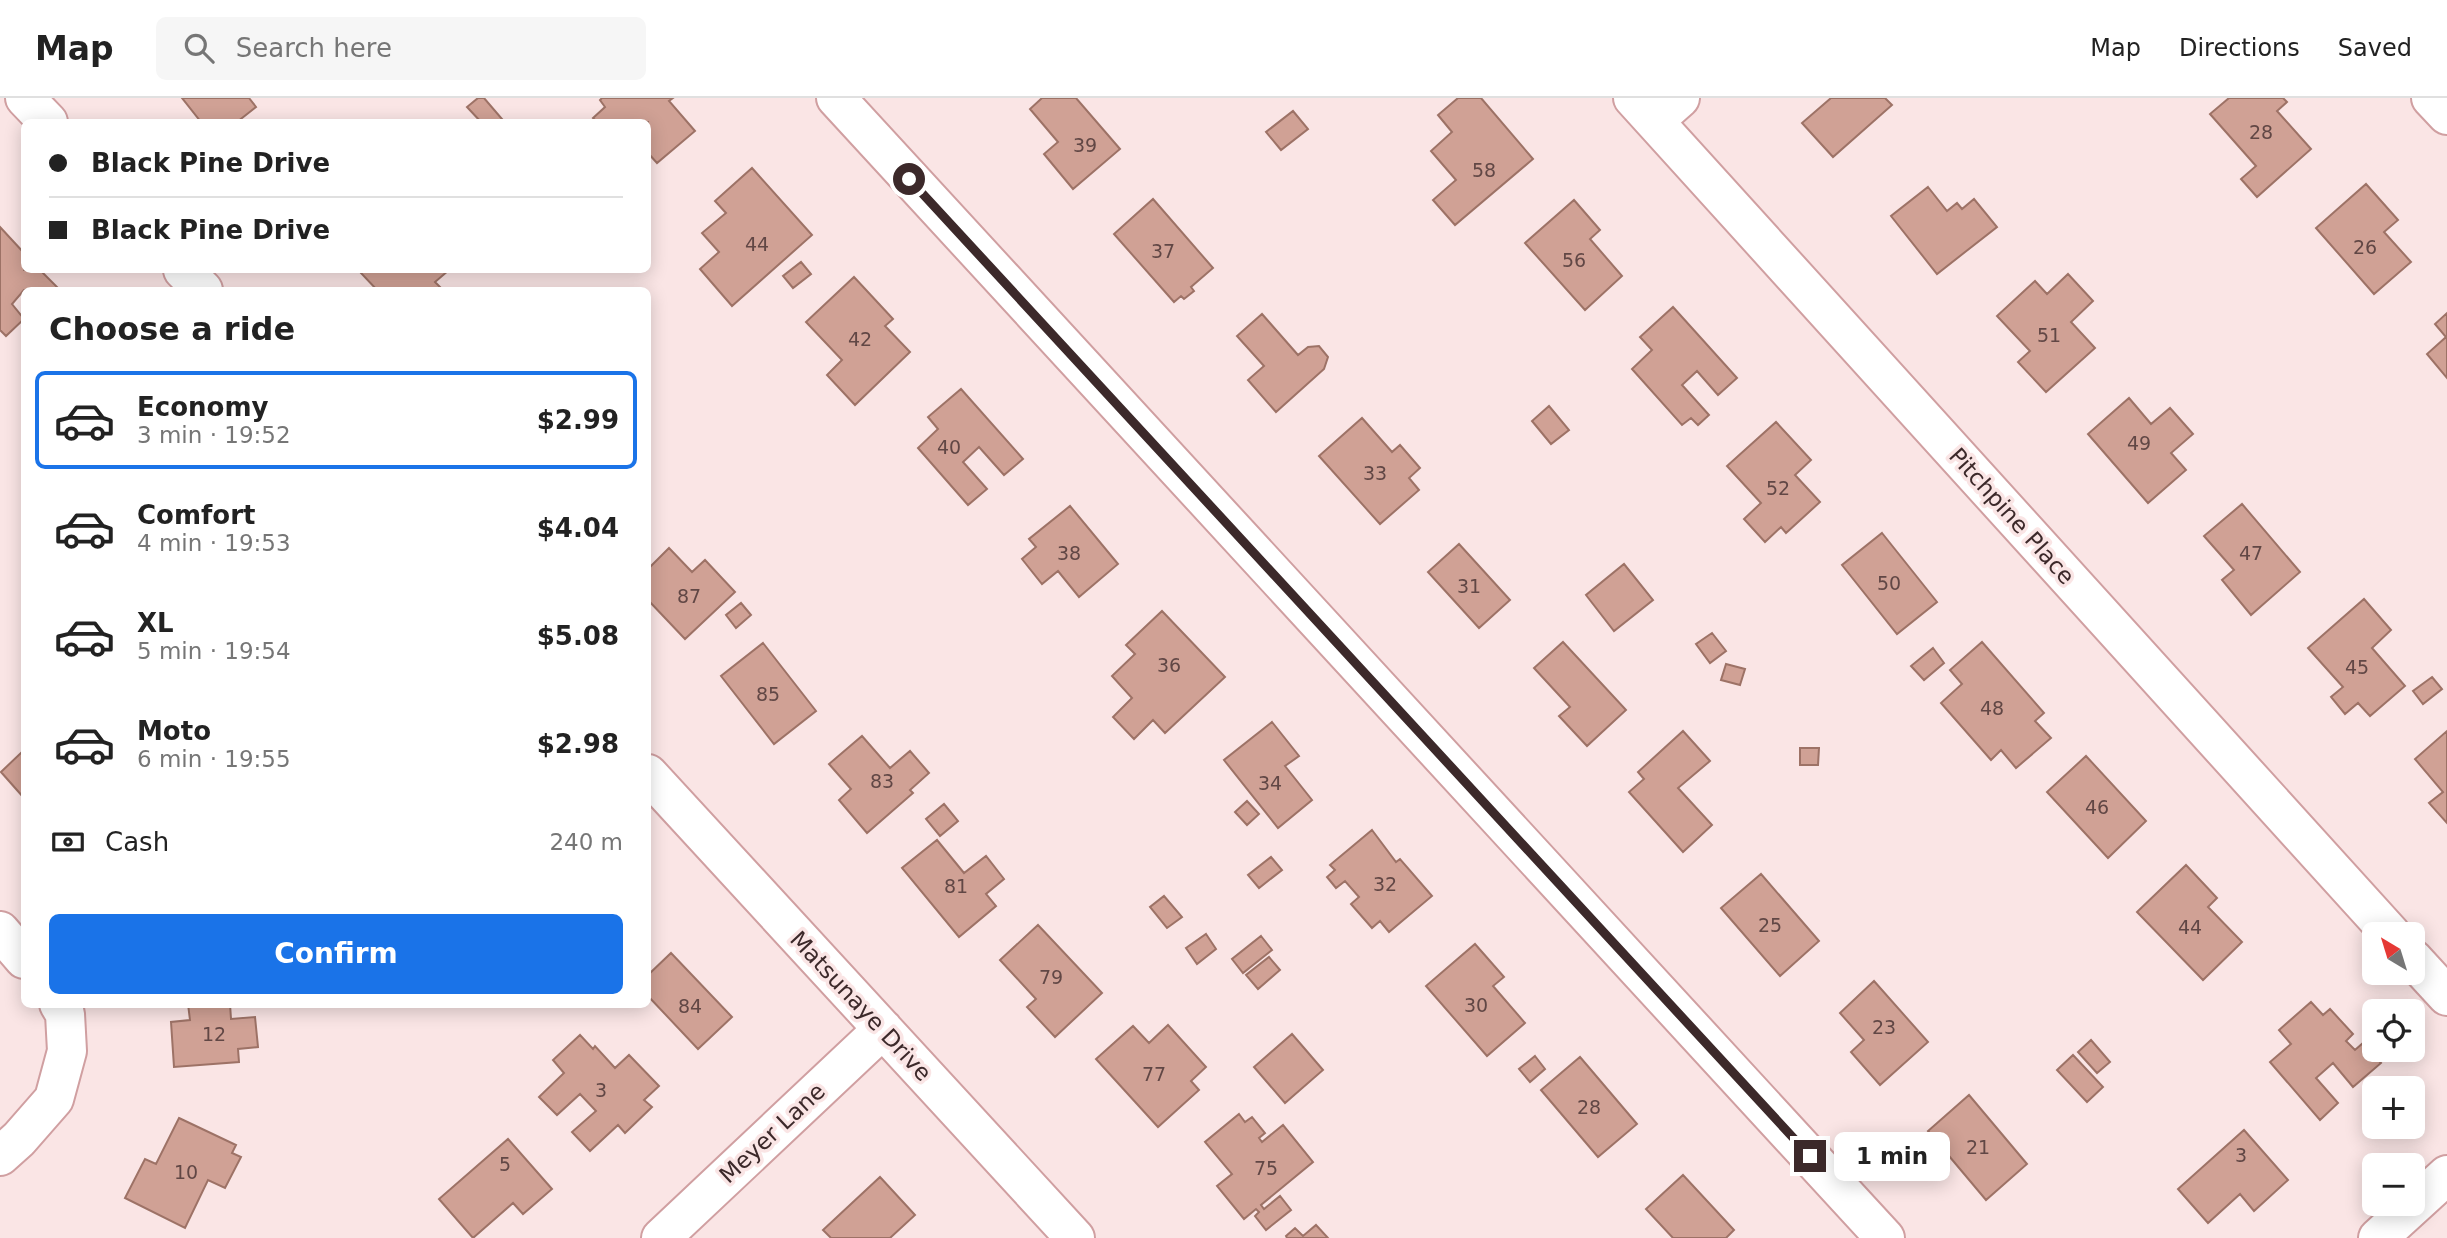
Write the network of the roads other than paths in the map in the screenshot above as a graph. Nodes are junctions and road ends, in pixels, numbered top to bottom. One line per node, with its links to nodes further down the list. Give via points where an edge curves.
1 (25, 98): 6 (street)
2 (836, 98): 21 (street)
3 (2431, 98): 5 (street)
4 (1656, 106): 10 (street, Pitchpine Place)
5 (2447, 116)
6 (45, 119)
7 (186, 273): 8 (street)
8 (199, 287)
9 (651, 777): 16 (street, Matsunaye Drive)
10 (2380, 922)
11 (0, 931): 12 (street)
12 (21, 956)
13 (2426, 973): 14 (street)
14 (2447, 996)
15 (61, 1008): 17 (street, via 67,1051 54,1099)
16 (883, 1029): 19 (street, Meyer Lane); 20 (street, Matsunaye Drive)
17 (0, 1156)
18 (2447, 1175): 22 (street)
19 (661, 1238)
20 (1074, 1238)
21 (1885, 1238)
22 (2378, 1238)

